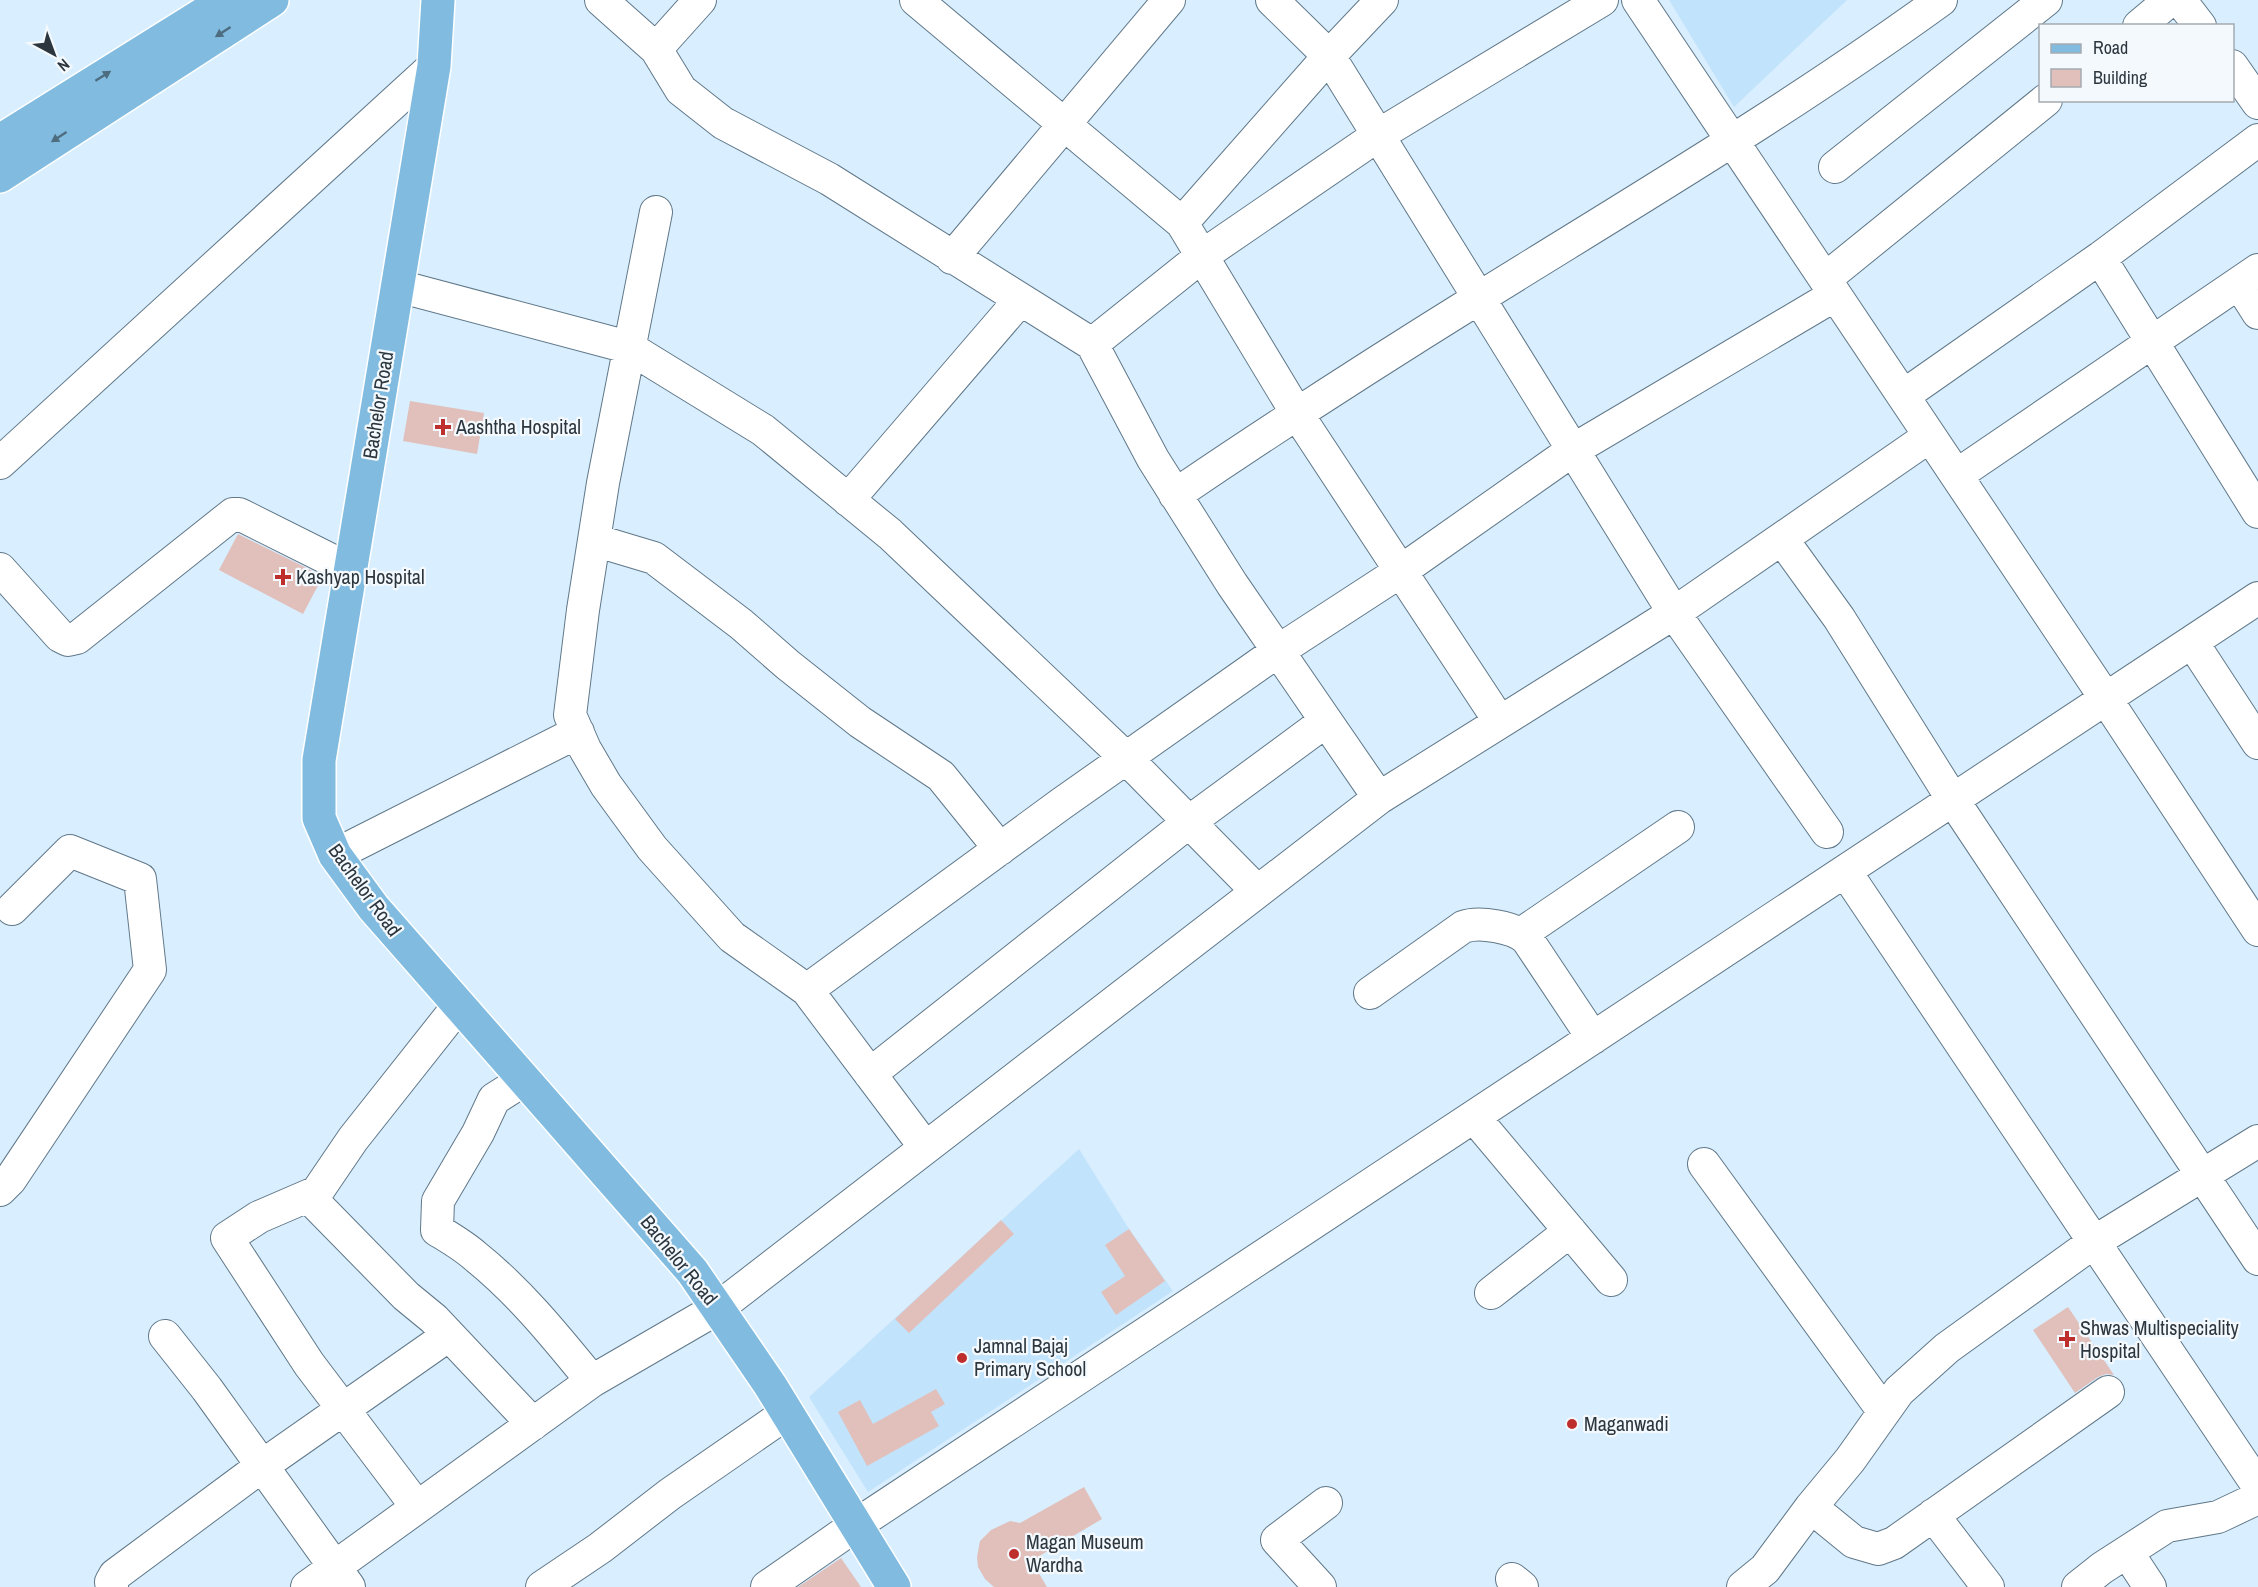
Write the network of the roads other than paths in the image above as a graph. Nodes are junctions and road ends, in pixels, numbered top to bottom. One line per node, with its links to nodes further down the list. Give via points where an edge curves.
1 (226, 0): 26 (main road, one-way to 1)
2 (272, 0): 30 (main road, one-way to 30)
3 (438, 0): 20 (main road, Bachelor Road)
4 (601, 0): 18 (street)
5 (700, 0): 18 (street)
6 (916, 0): 24 (street)
7 (1170, 0): 24 (street)
8 (1272, 0): 19 (street)
9 (1382, 0): 19 (street)
10 (1602, 0): 25 (street)
11 (1638, 0): 28 (street)
12 (1941, 0): 28 (street)
13 (2046, 0): 29 (street)
14 (2170, 0): 16 (street)
15 (2180, 0): 17 (street)
16 (2141, 24)
17 (2198, 24)
18 (656, 49): 34 (street, via 681,90 723,123 829,179)
19 (1329, 56): 25 (street); 32 (street)
20 (434, 66): 37 (main road, Bachelor Road); 49 (street)
21 (2234, 69): 23 (street)
22 (2044, 102): 38 (street)
23 (2258, 103)
24 (1064, 125): 32 (street); 34 (street)
25 (1377, 136): 33 (street); 39 (street)
26 (0, 141)
27 (2258, 141): 35 (street)
28 (1733, 142): 38 (street); 39 (street)
29 (1835, 167)
30 (0, 176)
31 (656, 212): 44 (street)
32 (1182, 223): 33 (street)
33 (1202, 256): 43 (street); 46 (street)
34 (952, 258): 40 (street)
35 (2100, 258): 42 (street); 45 (street)
36 (2249, 277): 41 (street); 42 (street)
37 (398, 286): 44 (street); 57 (main road, Bachelor Road)
38 (1830, 287): 45 (street); 48 (street)
39 (1478, 298): 46 (street); 48 (street)
40 (1020, 300): 43 (street); 52 (street)
41 (2258, 313)
42 (2152, 343): 50 (street); 53 (street)
43 (1092, 344): 51 (street)
44 (628, 347): 52 (street, via 763,430); 55 (street)
45 (1903, 396): 47 (street)
46 (1296, 412): 51 (street); 58 (street)
47 (1930, 436): 50 (street); 54 (street)
48 (1573, 450): 58 (street); 60 (street)
49 (0, 463)
50 (1956, 475): 63 (street)
51 (1175, 495): 62 (street)
52 (848, 500): 68 (street, via 890,534)
53 (2258, 512)
54 (1782, 538): 60 (street); 70 (street, via 1839,618)
55 (594, 540): 66 (street, via 570,715); 74 (street, via 654,558 860,722 941,776)
56 (0, 569): 57 (street, via 60,636 69,640 233,514)
57 (351, 570): 75 (main road, Bachelor Road, via 319,760 319,818)
58 (1401, 571): 62 (street); 65 (street)
59 (2258, 598): 61 (street)
60 (1674, 613): 65 (street); 73 (street)
61 (2192, 642): 63 (street); 67 (street)
62 (1278, 651): 64 (street); 68 (street)
63 (2106, 699): 70 (street); 79 (street)
64 (1326, 721): 69 (street); 71 (street)
65 (1500, 722): 69 (street)
66 (578, 732): 75 (street); 81 (street, via 606,785 652,848 732,937)
67 (2258, 743)
68 (1126, 758): 71 (street); 74 (street)
69 (1379, 798): 77 (street)
70 (1953, 800): 76 (street); 91 (street)
71 (1189, 822): 77 (street); 85 (street)
72 (1678, 827): 80 (street)
73 (1827, 832)
74 (1000, 849): 81 (street)
75 (335, 855): 83 (main road, Bachelor Road, via 373,907)
76 (1845, 871): 84 (street); 95 (street)
77 (1257, 891): 89 (street)
78 (12, 909): 92 (street, via 70,851 140,879 150,970)
79 (2258, 930)
80 (1521, 934): 82 (street, via 1469,925); 84 (street)
81 (807, 990): 85 (street)
82 (1370, 993)
83 (459, 1005): 86 (main road, Bachelor Road); 93 (street, via 353,1139 317,1192)
84 (1593, 1038): 87 (street)
85 (870, 1074): 89 (street)
86 (524, 1080): 99 (main road, Bachelor Road, via 692,1271); 102 (street, via 494,1099 438,1201 437,1230 475,1256 510,1288)
87 (1474, 1117): 94 (street); 115 (street)
88 (2258, 1140): 91 (street)
89 (925, 1147): 99 (street)
90 (1704, 1164): 105 (street)
91 (2202, 1175): 95 (street); 96 (street)
92 (0, 1190)
93 (308, 1196): 100 (street); 104 (street, via 259,1217 227,1238 309,1364)
94 (1570, 1231): 97 (street); 98 (street)
95 (2094, 1242): 105 (street, via 1947,1348 1899,1391); 109 (street)
96 (2258, 1259)
97 (1611, 1280)
98 (1491, 1293)
99 (718, 1308): 102 (street); 106 (main road, Bachelor Road)
100 (449, 1335): 104 (street); 107 (street)
101 (165, 1336): 108 (street)
102 (592, 1381): 107 (street)
103 (2108, 1392): 114 (street)
104 (344, 1410): 108 (street); 112 (street)
105 (1884, 1412): 113 (street)
106 (787, 1413): 115 (main road, Bachelor Road); 121 (street)
107 (533, 1424): 112 (street)
108 (262, 1467): 117 (street); 119 (street, via 115,1575)
109 (2258, 1486)
110 (2258, 1498): 116 (street, via 2218,1517 2168,1526)
111 (1326, 1503): 124 (street, via 1277,1540)
112 (417, 1507): 117 (street)
113 (1811, 1507): 114 (street, via 1854,1542 1878,1549 1894,1543); 118 (street)
114 (1933, 1515): 125 (street)
115 (856, 1525): 122 (street); 123 (main road, Bachelor Road)
116 (2127, 1552): 126 (street); 127 (street)
117 (342, 1577): 120 (street)
118 (1762, 1581)
119 (112, 1587)
120 (307, 1587)
121 (542, 1587)
122 (767, 1587)
123 (894, 1587)
124 (1320, 1587)
125 (1988, 1587)
126 (2078, 1587)
127 (2150, 1587)

